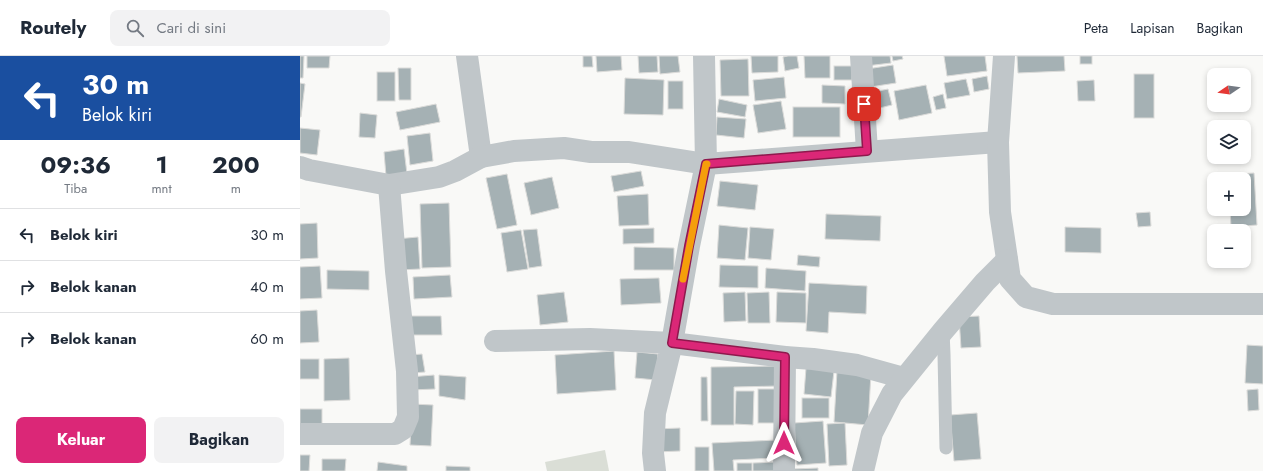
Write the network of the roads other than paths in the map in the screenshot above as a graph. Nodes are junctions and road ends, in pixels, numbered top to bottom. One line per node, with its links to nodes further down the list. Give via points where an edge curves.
1 (467, 56): 7 (street)
2 (704, 56): 8 (street)
3 (860, 56): 6 (street)
4 (1004, 56): 5 (street)
5 (998, 142): 6 (street); 11 (street, via 1000,212)
6 (867, 151): 8 (street)
7 (481, 157): 8 (street, via 514,151 564,148 591,152 629,152); 10 (street, via 455,172 439,177)
8 (706, 164): 15 (street)
9 (300, 167): 10 (street)
10 (389, 185): 18 (street, via 407,372 408,417 403,429 395,434)
11 (1007, 260): 12 (street, via 1010,279 1026,297 1053,304); 13 (street)
12 (1263, 304)
13 (943, 331): 17 (street); 19 (lane)
14 (495, 341): 15 (street, via 590,339)
15 (672, 343): 16 (street); 20 (street, via 654,412)
16 (785, 357): 17 (street, via 857,365); 21 (street)
17 (904, 378): 22 (street, via 892,394 872,433)
18 (300, 434)
19 (946, 448)
20 (655, 471)
21 (784, 471)
22 (863, 471)

